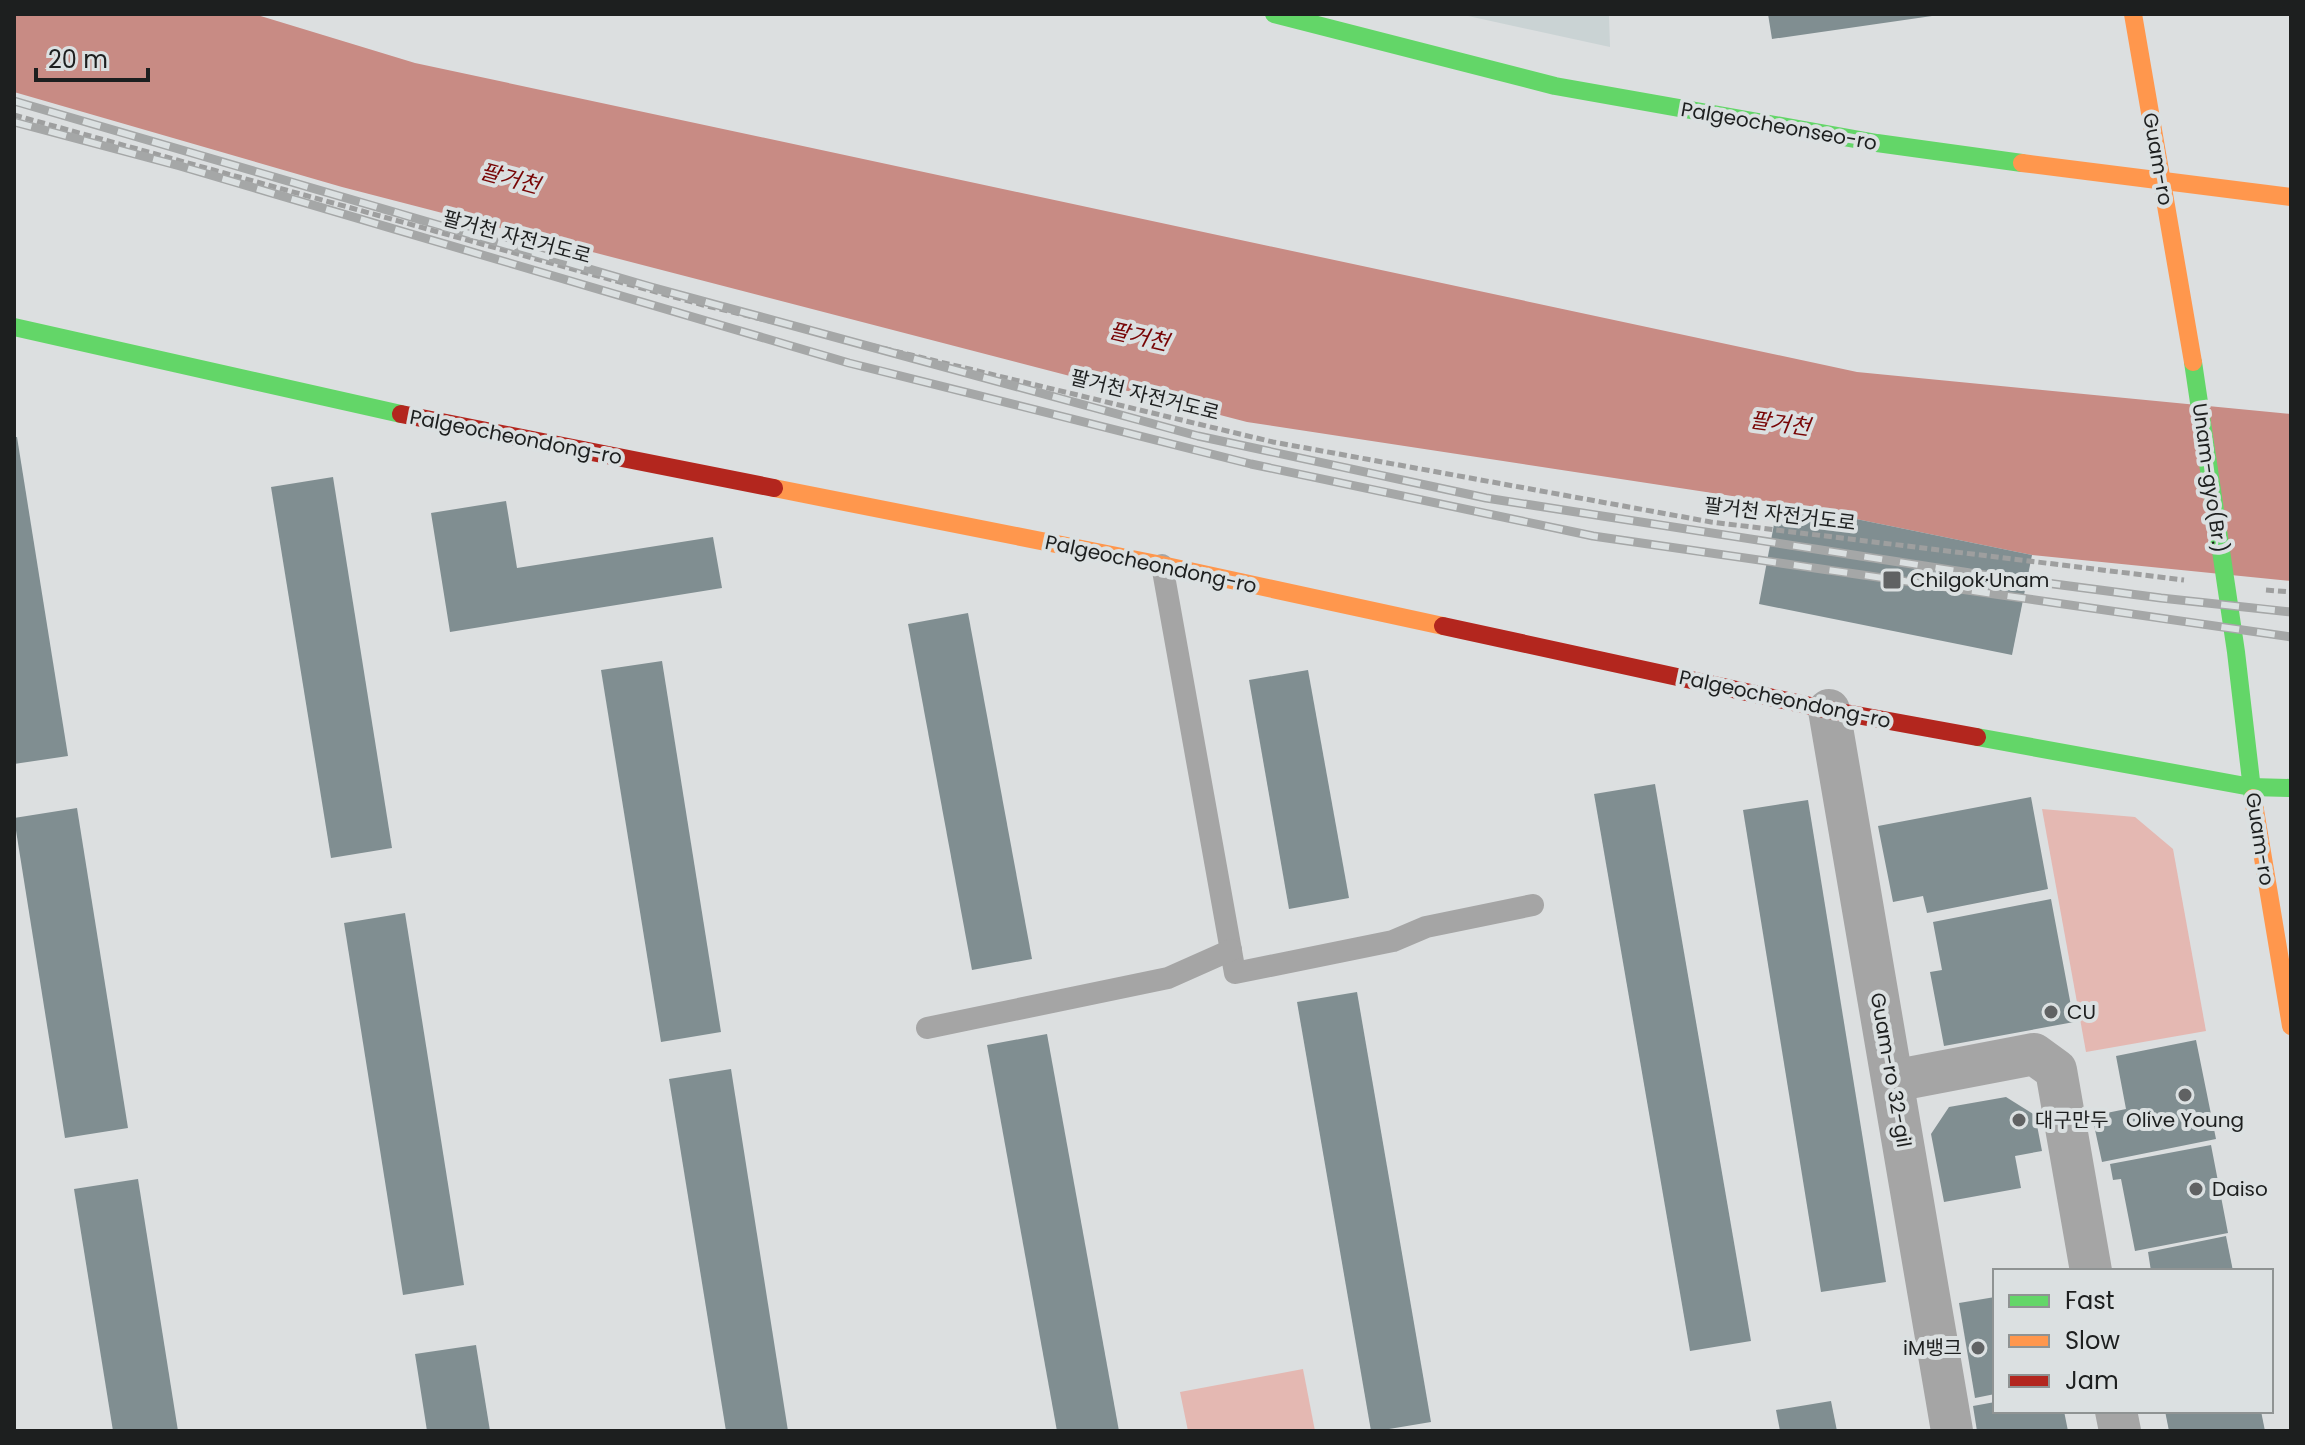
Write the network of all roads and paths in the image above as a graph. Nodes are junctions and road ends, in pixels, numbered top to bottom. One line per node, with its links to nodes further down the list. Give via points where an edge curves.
1 (1274, 14): 4 (main road, Palgeocheonseo-ro, via 1555,86 1877,143)
2 (2133, 14): 4 (main road, Guam-ro)
3 (14, 115): 9 (path, 팔거천 자전거도로, via 703,305 1273,442 1711,522)
4 (2161, 182): 5 (main road, Palgeocheonseo-ro); 6 (main road, Guam-ro)
5 (2291, 197)
6 (2184, 303): 12 (main road, Unam-gyo(Br.))
7 (14, 327): 8 (main road, Palgeocheondong-ro, via 381,410)
8 (1162, 565): 13 (main road, Palgeocheondong-ro); 17 (lane)
9 (2199, 582)
10 (2262, 590): 11 (path)
11 (2291, 592)
12 (2236, 652): 14 (main road, Guam-ro)
13 (1829, 710): 14 (main road, Palgeocheondong-ro); 20 (street, Guam-ro 32-gil)
14 (2251, 787): 15 (main road, Palgeocheondong-ro); 18 (main road, Guam-ro)
15 (2291, 788)
16 (1533, 905): 17 (lane, via 1235,973)
17 (1231, 950): 19 (lane, via 1168,978)
18 (2291, 1026)
19 (927, 1028)
20 (1893, 1081): 21 (street, via 2034,1054 2056,1070); 22 (street, Guam-ro 32-gil)
21 (2091, 1269)
22 (1952, 1431)

